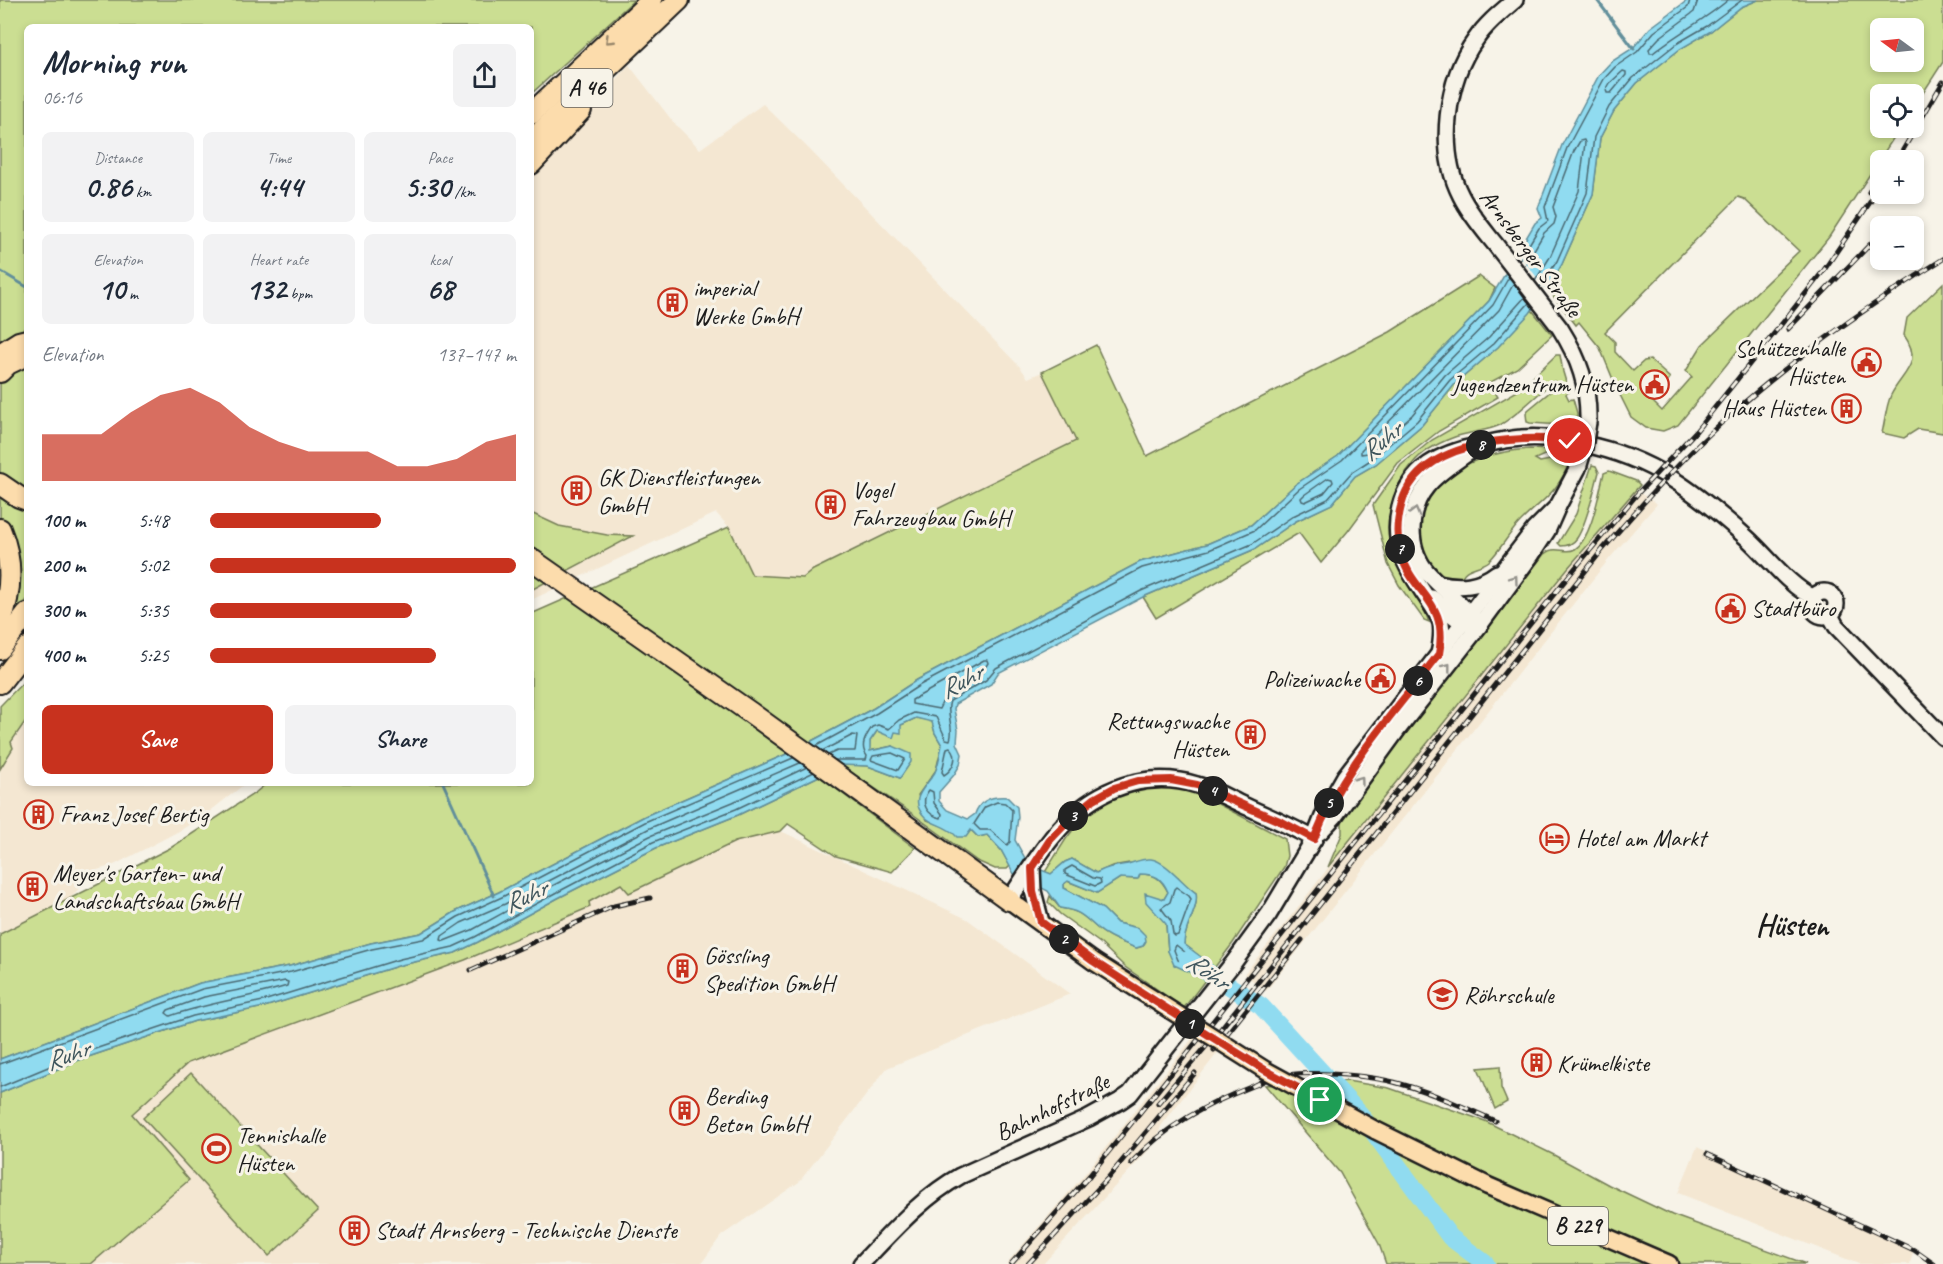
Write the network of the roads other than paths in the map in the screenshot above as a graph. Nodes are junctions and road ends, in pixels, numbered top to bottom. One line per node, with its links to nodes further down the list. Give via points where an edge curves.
1 (652, 0): 5 (highway, A 46, one-way to 5)
2 (679, 0): 4 (highway, A 46)
3 (1515, 0): 15 (street, Arnsberger Straße, bridge, via 1482,31 1466,55 1449,110 1448,140 1453,178 1469,210 1560,328 1584,378 1588,399 1584,448)
4 (643, 34): 6 (highway, A 46); 7 (highway, via 619,70)
5 (534, 111)
6 (534, 138)
7 (534, 161)
8 (24, 341): 9 (highway)
9 (0, 354)
10 (24, 356): 11 (highway)
11 (0, 372)
12 (1478, 446): 19 (street, one-way to 12, via 1425,570 1415,548 1413,514 1431,481); 20 (street, via 1449,453 1431,463 1414,480 1402,501 1397,526 1399,546 1406,567); 30 (street, via 1548,438 1599,447 1651,465 1710,504 1800,591 1814,598 1823,592 1833,595 1836,606 1830,615 1836,626)
13 (0, 484): 14 (highway)
14 (24, 499)
15 (1558, 506): 18 (street, Arnsberger Straße); 22 (street, Arnsberger Straße, one-way to 15, via 1543,539)
16 (0, 529): 23 (highway, via 9,555 10,584)
17 (538, 564): 33 (highway)
18 (1506, 566): 19 (street, Arnsberger Straße, via 1473,585); 22 (street, Arnsberger Straße)
19 (1438, 583): 22 (street)
20 (1422, 591): 22 (street); 26 (street, via 1440,620)
21 (24, 618): 24 (highway)
22 (1471, 621): 26 (street, Bahnhofstraße); 31 (street, Bahnhofstraße, one-way to 22, via 1398,729)
23 (0, 623)
24 (0, 649)
25 (24, 652): 28 (highway)
26 (1439, 654): 31 (street, Bahnhofstraße, via 1345,776)
27 (24, 673): 29 (highway)
28 (0, 683)
29 (0, 699)
30 (1943, 738)
31 (1314, 839): 32 (street, via 1207,788 1171,780 1138,781 1114,788 1073,816 1050,840); 35 (street, Bahnhofstraße, via 1269,914 1130,1094 944,1185)
32 (1032, 868): 33 (street); 34 (street)
33 (1010, 900): 34 (main road, B 229)
34 (1041, 922): 36 (main road, B 229, bridge, via 1125,982 1265,1070 1406,1147)
35 (861, 1264)
36 (1669, 1264)

